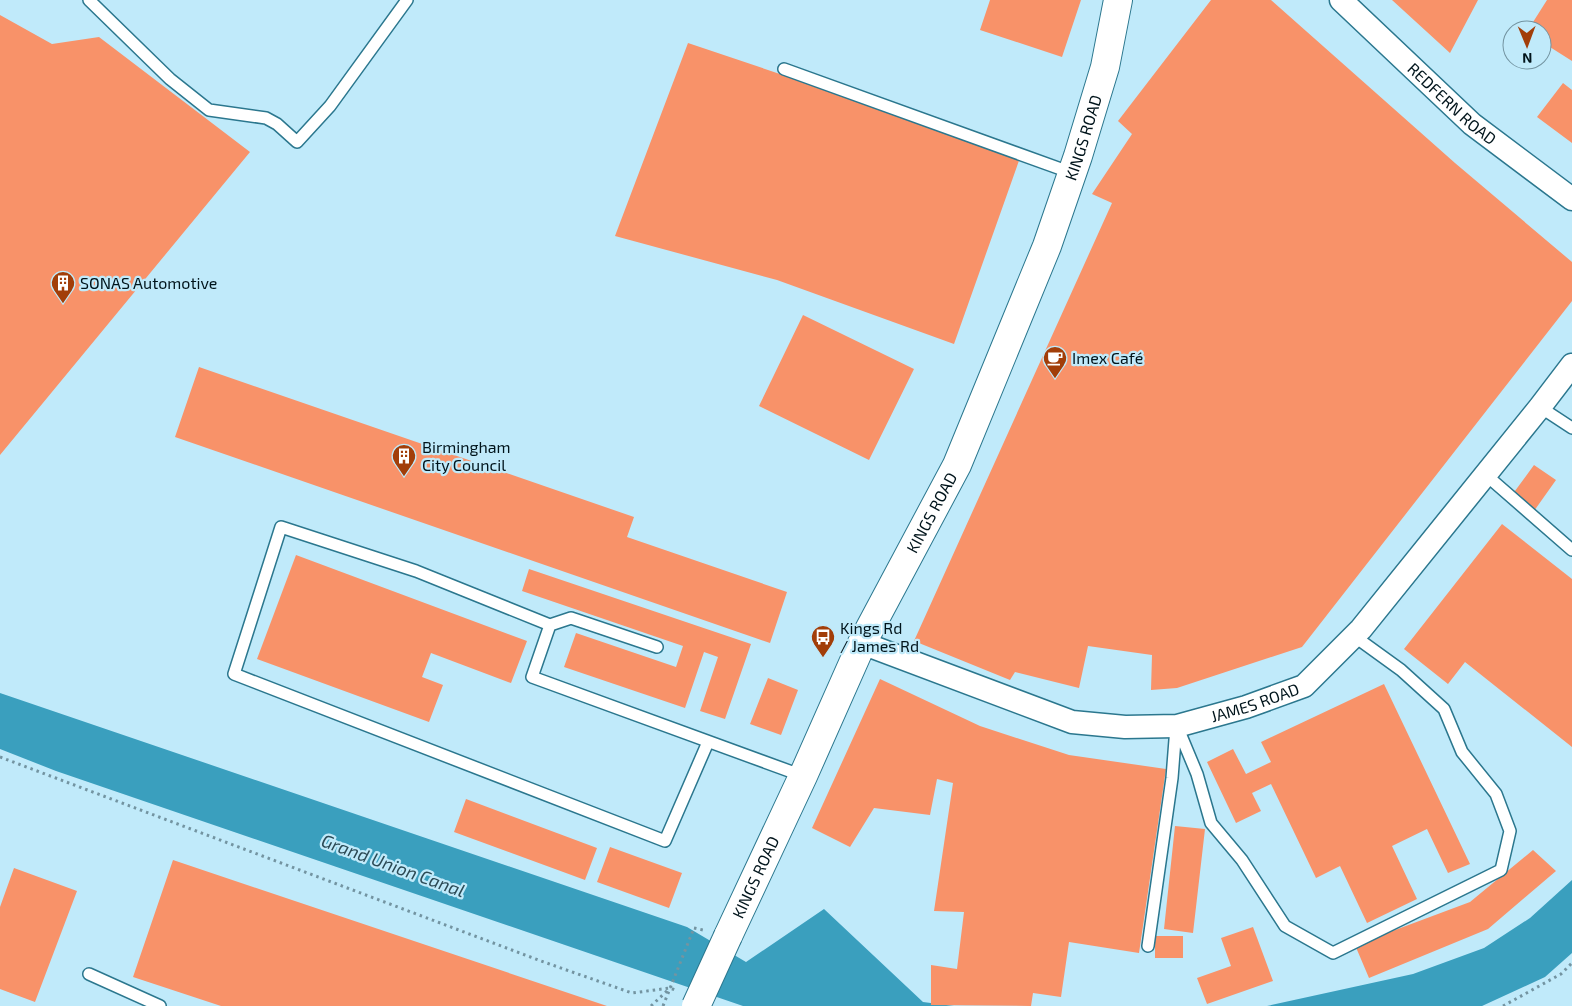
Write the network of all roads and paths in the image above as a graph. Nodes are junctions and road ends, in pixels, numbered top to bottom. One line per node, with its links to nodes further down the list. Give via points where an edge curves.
1 (89, 0): 2 (lane, via 170,79 209,110 266,118 297,142 330,106)
2 (407, 0)
3 (1118, 0): 6 (street, KINGS ROAD, via 1105,67)
4 (1344, 1): 7 (street, REDFERN ROAD, via 1472,124)
5 (784, 70): 6 (lane)
6 (1072, 173): 15 (street, KINGS ROAD, via 1047,246 957,465)
7 (1572, 199)
8 (1572, 366): 9 (street, JAMES ROAD)
9 (1540, 407): 10 (lane); 11 (street, JAMES ROAD)
10 (1572, 428)
11 (1486, 475): 12 (lane); 14 (street, JAMES ROAD)
12 (1572, 550)
13 (550, 625): 16 (lane, via 571,618); 18 (lane, via 532,677); 18 (lane, via 416,571 281,527 234,674 665,841)
14 (1354, 636): 17 (street, JAMES ROAD, via 1304,686 1246,707); 17 (lane, via 1401,670 1444,710 1462,752 1496,794 1510,831 1501,870 1332,954 1285,926 1242,860 1211,823 1197,774)
15 (862, 643): 17 (street, JAMES ROAD, via 1072,722 1124,727); 20 (street, KINGS ROAD)
16 (657, 647)
17 (1177, 726): 22 (lane)
18 (708, 742): 20 (lane)
19 (0, 757): 26 (path)
20 (803, 776): 30 (street, KINGS ROAD, bridge)
21 (694, 928): 29 (path, bridge)
22 (1148, 946)
23 (1572, 963): 31 (path, via 1561,974)
24 (89, 974): 27 (lane)
25 (670, 988): 28 (path)
26 (632, 993)
27 (160, 1006)
28 (651, 1006)
29 (663, 1006)
30 (696, 1006)
31 (1503, 1006)

